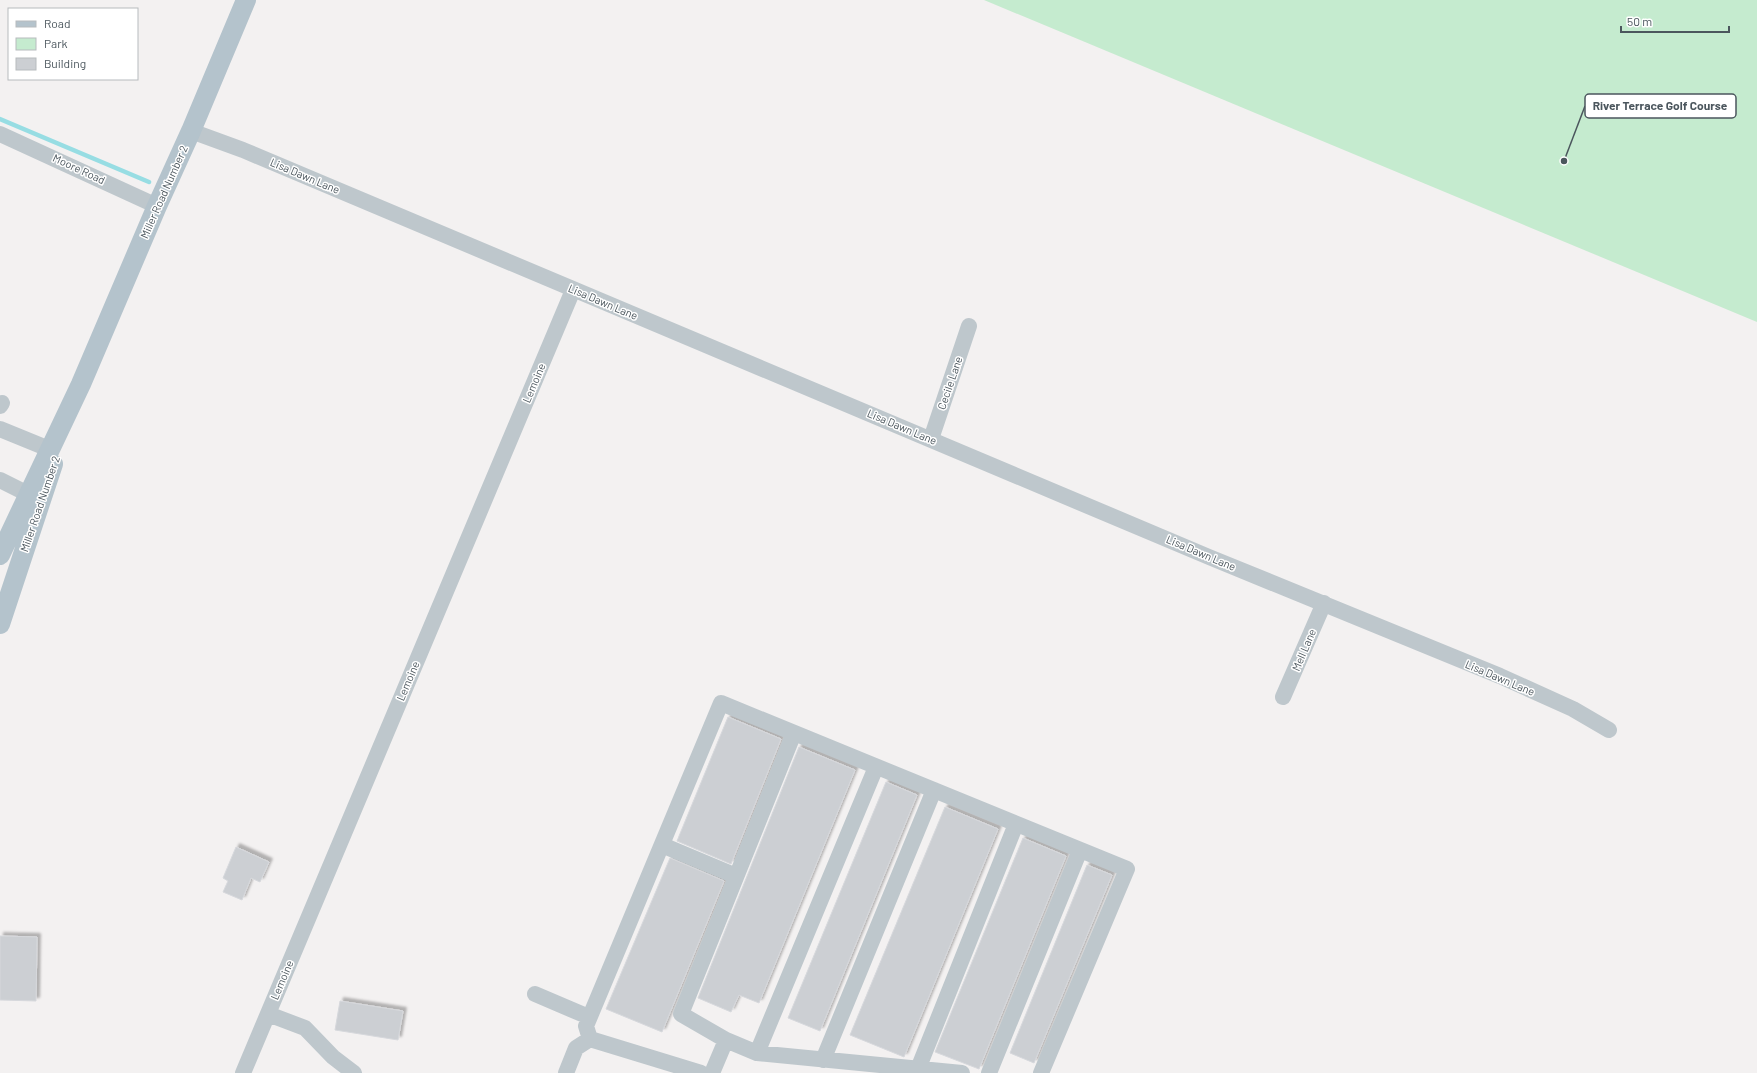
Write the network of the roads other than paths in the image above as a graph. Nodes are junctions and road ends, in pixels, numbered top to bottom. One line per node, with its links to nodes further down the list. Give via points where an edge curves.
1 (246, 0): 2 (main road, Miller Road Number 2)
2 (191, 131): 4 (main road, Miller Road Number 2); 5 (street, Lisa Dawn Lane, via 243,150)
3 (0, 134): 4 (street, Moore Road)
4 (157, 206): 7 (main road, Miller Road Number 2)
5 (573, 290): 9 (street, Lisa Dawn Lane); 26 (street, Lemoine)
6 (969, 326): 9 (street, Cecile Lane)
7 (81, 384): 10 (main road, Miller Road Number 2); 15 (main road, Miller Road Number 2)
8 (0, 429): 10 (street)
9 (931, 439): 14 (street, Lisa Dawn Lane)
10 (49, 448): 12 (main road, Miller Road Number 2)
11 (0, 480): 12 (street)
12 (28, 494): 13 (main road, Miller Road Number 2)
13 (0, 555)
14 (1324, 603): 16 (street, Mell Lane); 17 (street, Lisa Dawn Lane, via 1500,676 1573,709)
15 (0, 624)
16 (1283, 697)
17 (1609, 730)
18 (794, 733): 19 (street); 22 (street, via 721,703); 24 (street)
19 (876, 767): 20 (street); 30 (street)
20 (934, 790): 21 (street); 31 (street)
21 (1016, 824): 23 (street); 32 (street)
22 (662, 845): 24 (street); 27 (street)
23 (1080, 850): 39 (street); 40 (street, via 1127,869)
24 (736, 876): 29 (street, via 681,1014)
25 (535, 994): 27 (street)
26 (268, 1014): 33 (street, Lemoine); 34 (street, via 305,1028 333,1057)
27 (590, 1017): 28 (street, via 586,1026)
28 (590, 1039): 35 (street, via 576,1048); 36 (street)
29 (726, 1040): 30 (street); 37 (street)
30 (758, 1053): 31 (street)
31 (823, 1060): 32 (street)
32 (918, 1069): 38 (street)
33 (244, 1073)
34 (354, 1073)
35 (566, 1073)
36 (701, 1073)
37 (712, 1073)
38 (962, 1073)
39 (989, 1073)
40 (1041, 1073)

